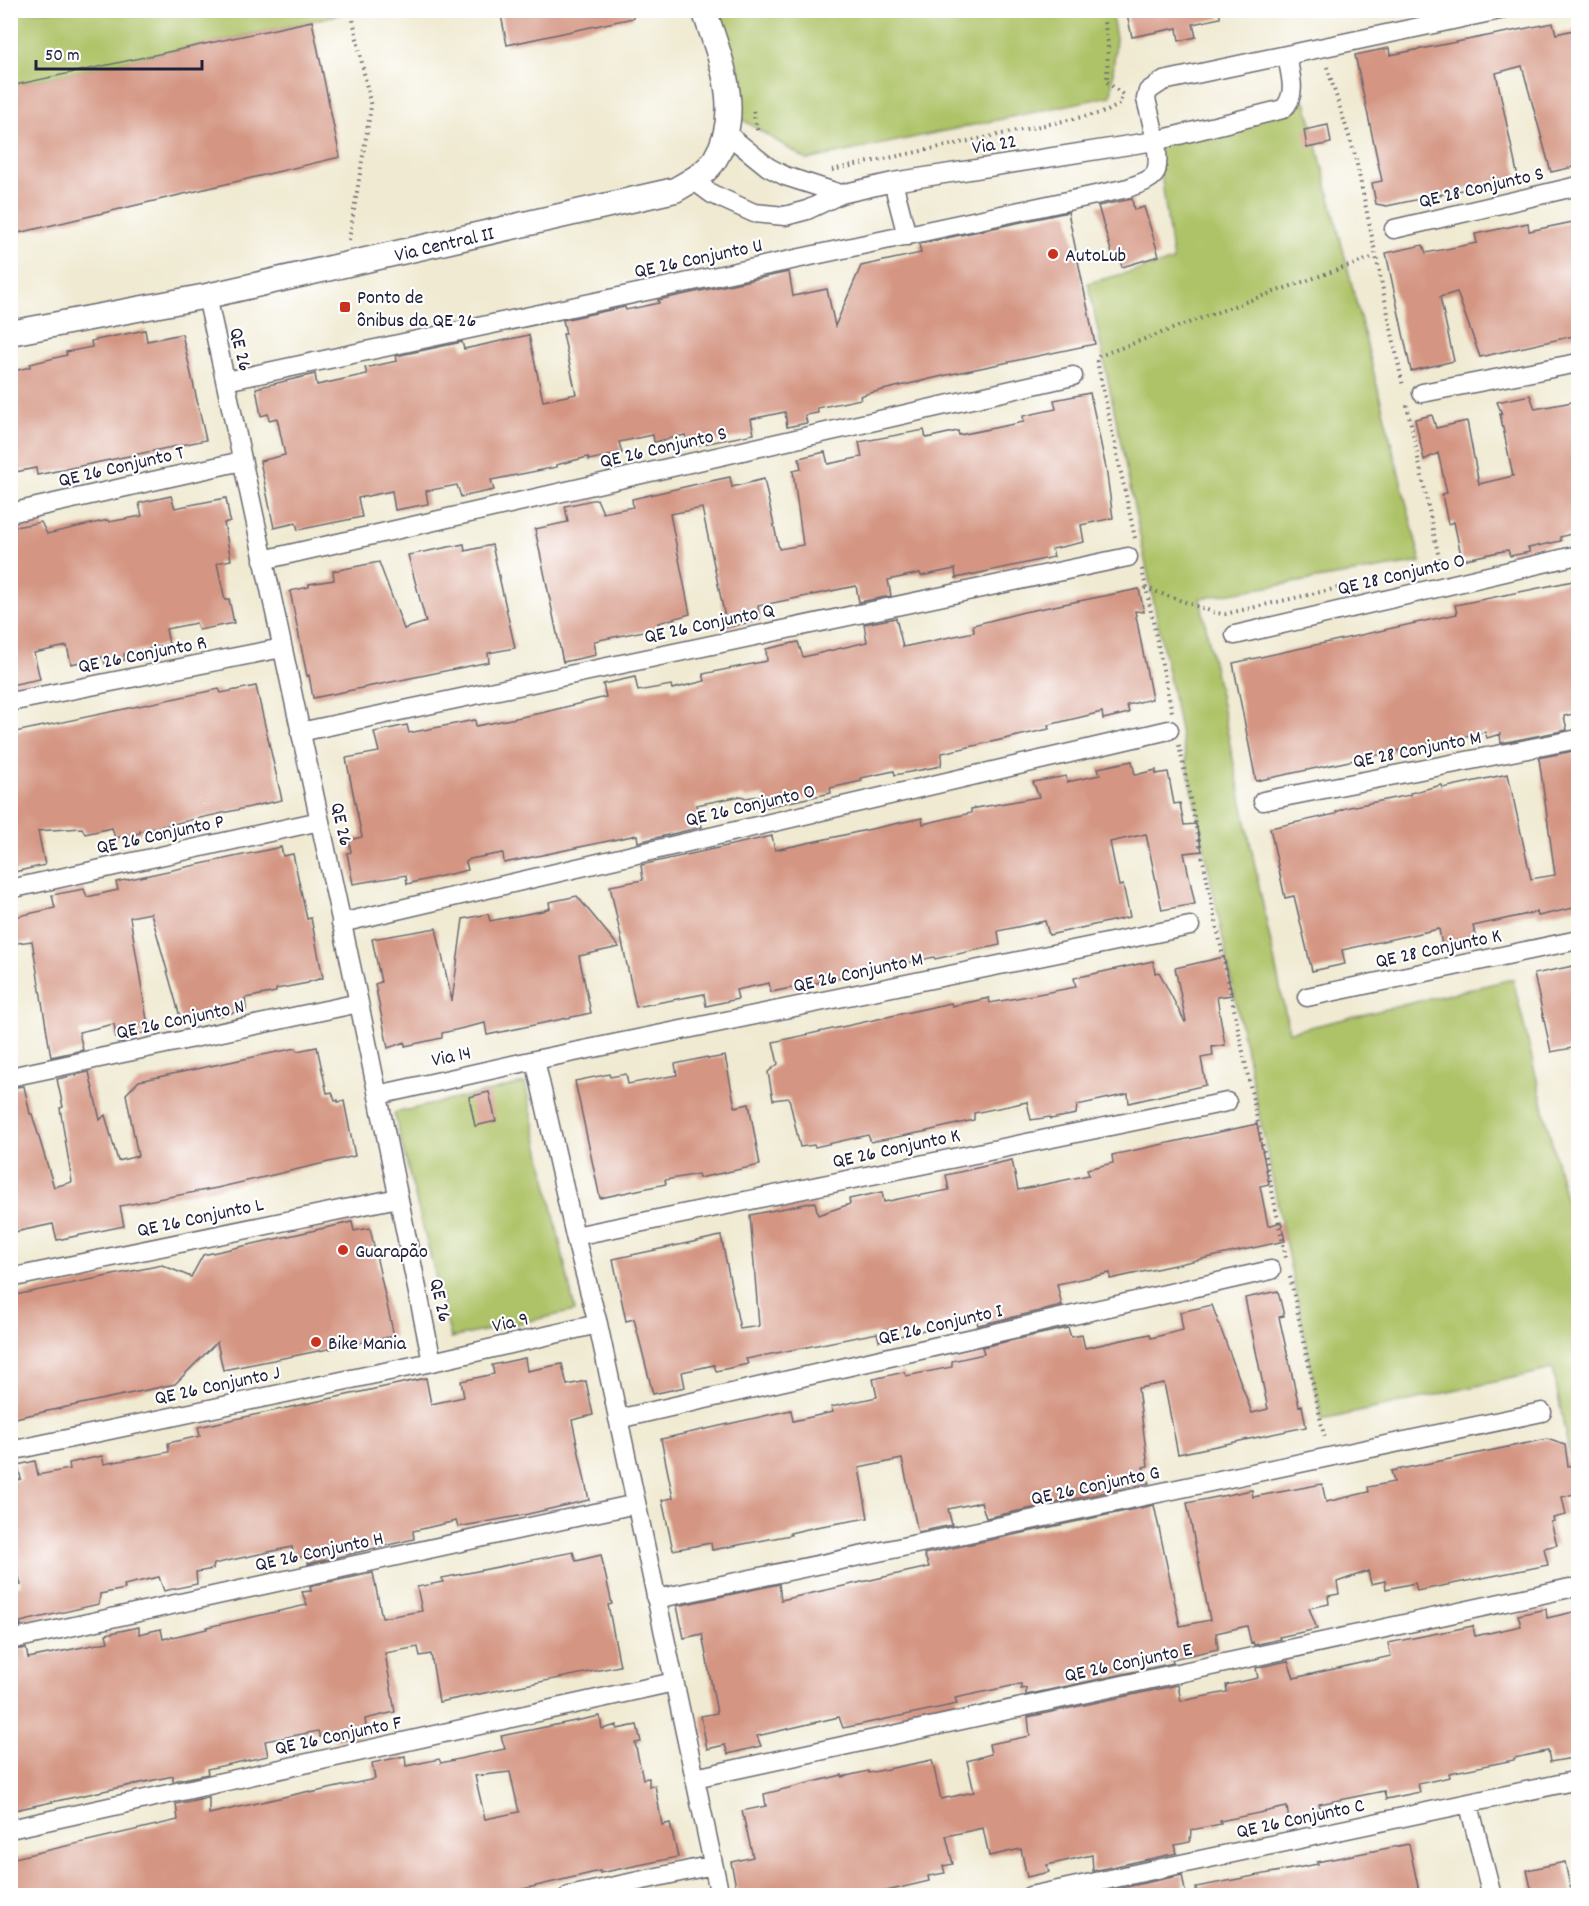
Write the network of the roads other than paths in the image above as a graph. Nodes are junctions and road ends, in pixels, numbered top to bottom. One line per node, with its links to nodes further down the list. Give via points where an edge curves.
1 (704, 10): 4 (street, Via Central II, via 726,77)
2 (1500, 10): 3 (street)
3 (1287, 56): 5 (street, Via 22, via 1292,95 1283,108); 5 (street, via 1154,86 1146,99)
4 (726, 133): 6 (street, Via Central II, via 715,160); 9 (street, via 768,167)
5 (1157, 147): 7 (street, Via 22); 11 (street, QE 26 Conjunto U, via 1159,165 1155,173 1128,188)
6 (693, 180): 9 (street, Via 22, via 737,206 771,215 796,213); 12 (street, Via Central II, via 675,190)
7 (893, 182): 9 (street, Via 22); 11 (street)
8 (1578, 186): 10 (street, QE 28 Conjunto S)
9 (841, 194)
10 (1394, 229)
11 (907, 236): 16 (street, QE 26 Conjunto U)
12 (207, 296): 13 (street, Via Central II); 16 (street, QE 26)
13 (10, 333)
14 (1578, 363): 17 (street)
15 (1073, 376): 22 (street, QE 26 Conjunto S)
16 (226, 381): 18 (street, QE 26)
17 (1422, 393)
18 (242, 461): 19 (street, QE 26 Conjunto T); 22 (street, QE 26)
19 (10, 513)
20 (1135, 554): 27 (street, QE 26 Conjunto Q)
21 (1578, 555): 23 (street, QE 28 Conjunto O)
22 (262, 560): 24 (street, QE 26)
23 (1234, 635)
24 (282, 648): 25 (street, QE 26 Conjunto R); 27 (street, QE 26)
25 (10, 702)
26 (1173, 728): 32 (street, QE 26 Conjunto O)
27 (300, 732): 30 (street, QE 26)
28 (1578, 739): 29 (street, QE 28 Conjunto M)
29 (1263, 801)
30 (320, 821): 31 (street, QE 26 Conjunto P); 32 (street, QE 26)
31 (10, 889)
32 (341, 923): 36 (street, QE 26)
33 (1190, 926): 37 (street, QE 26 Conjunto M)
34 (1578, 940): 35 (street, QE 28 Conjunto K)
35 (1307, 997)
36 (359, 1003): 38 (street, QE 26 Conjunto N); 39 (street, QE 26)
37 (535, 1060): 39 (street, Via 14); 42 (street)
38 (10, 1077)
39 (378, 1095): 41 (street, QE 26)
40 (1227, 1102): 42 (street, QE 26 Conjunto K)
41 (398, 1198): 44 (street, QE 26 Conjunto L); 46 (street, QE 26)
42 (575, 1236): 45 (street)
43 (1271, 1270): 48 (street, QE 26 Conjunto I)
44 (10, 1278)
45 (598, 1324): 46 (street, Via 9); 48 (street)
46 (432, 1362): 49 (street, QE 26 Conjunto J)
47 (1542, 1412): 52 (street, QE 26 Conjunto G)
48 (618, 1419): 50 (street)
49 (10, 1451)
50 (636, 1504): 52 (street); 53 (street, QE 26 Conjunto H)
51 (1570, 1588): 55 (street, QE 26 Conjunto E)
52 (656, 1599): 54 (street)
53 (10, 1640)
54 (674, 1682): 55 (street); 58 (street, QE 26 Conjunto F)
55 (695, 1778): 59 (street)
56 (1578, 1780): 57 (street, QE 26 Conjunto C)
57 (1469, 1804): 62 (street, QE 26 Conjunto C); 63 (street)
58 (10, 1829)
59 (713, 1865): 60 (street); 61 (street)
60 (569, 1896)
61 (720, 1896)
62 (1030, 1896)
63 (1492, 1896)

